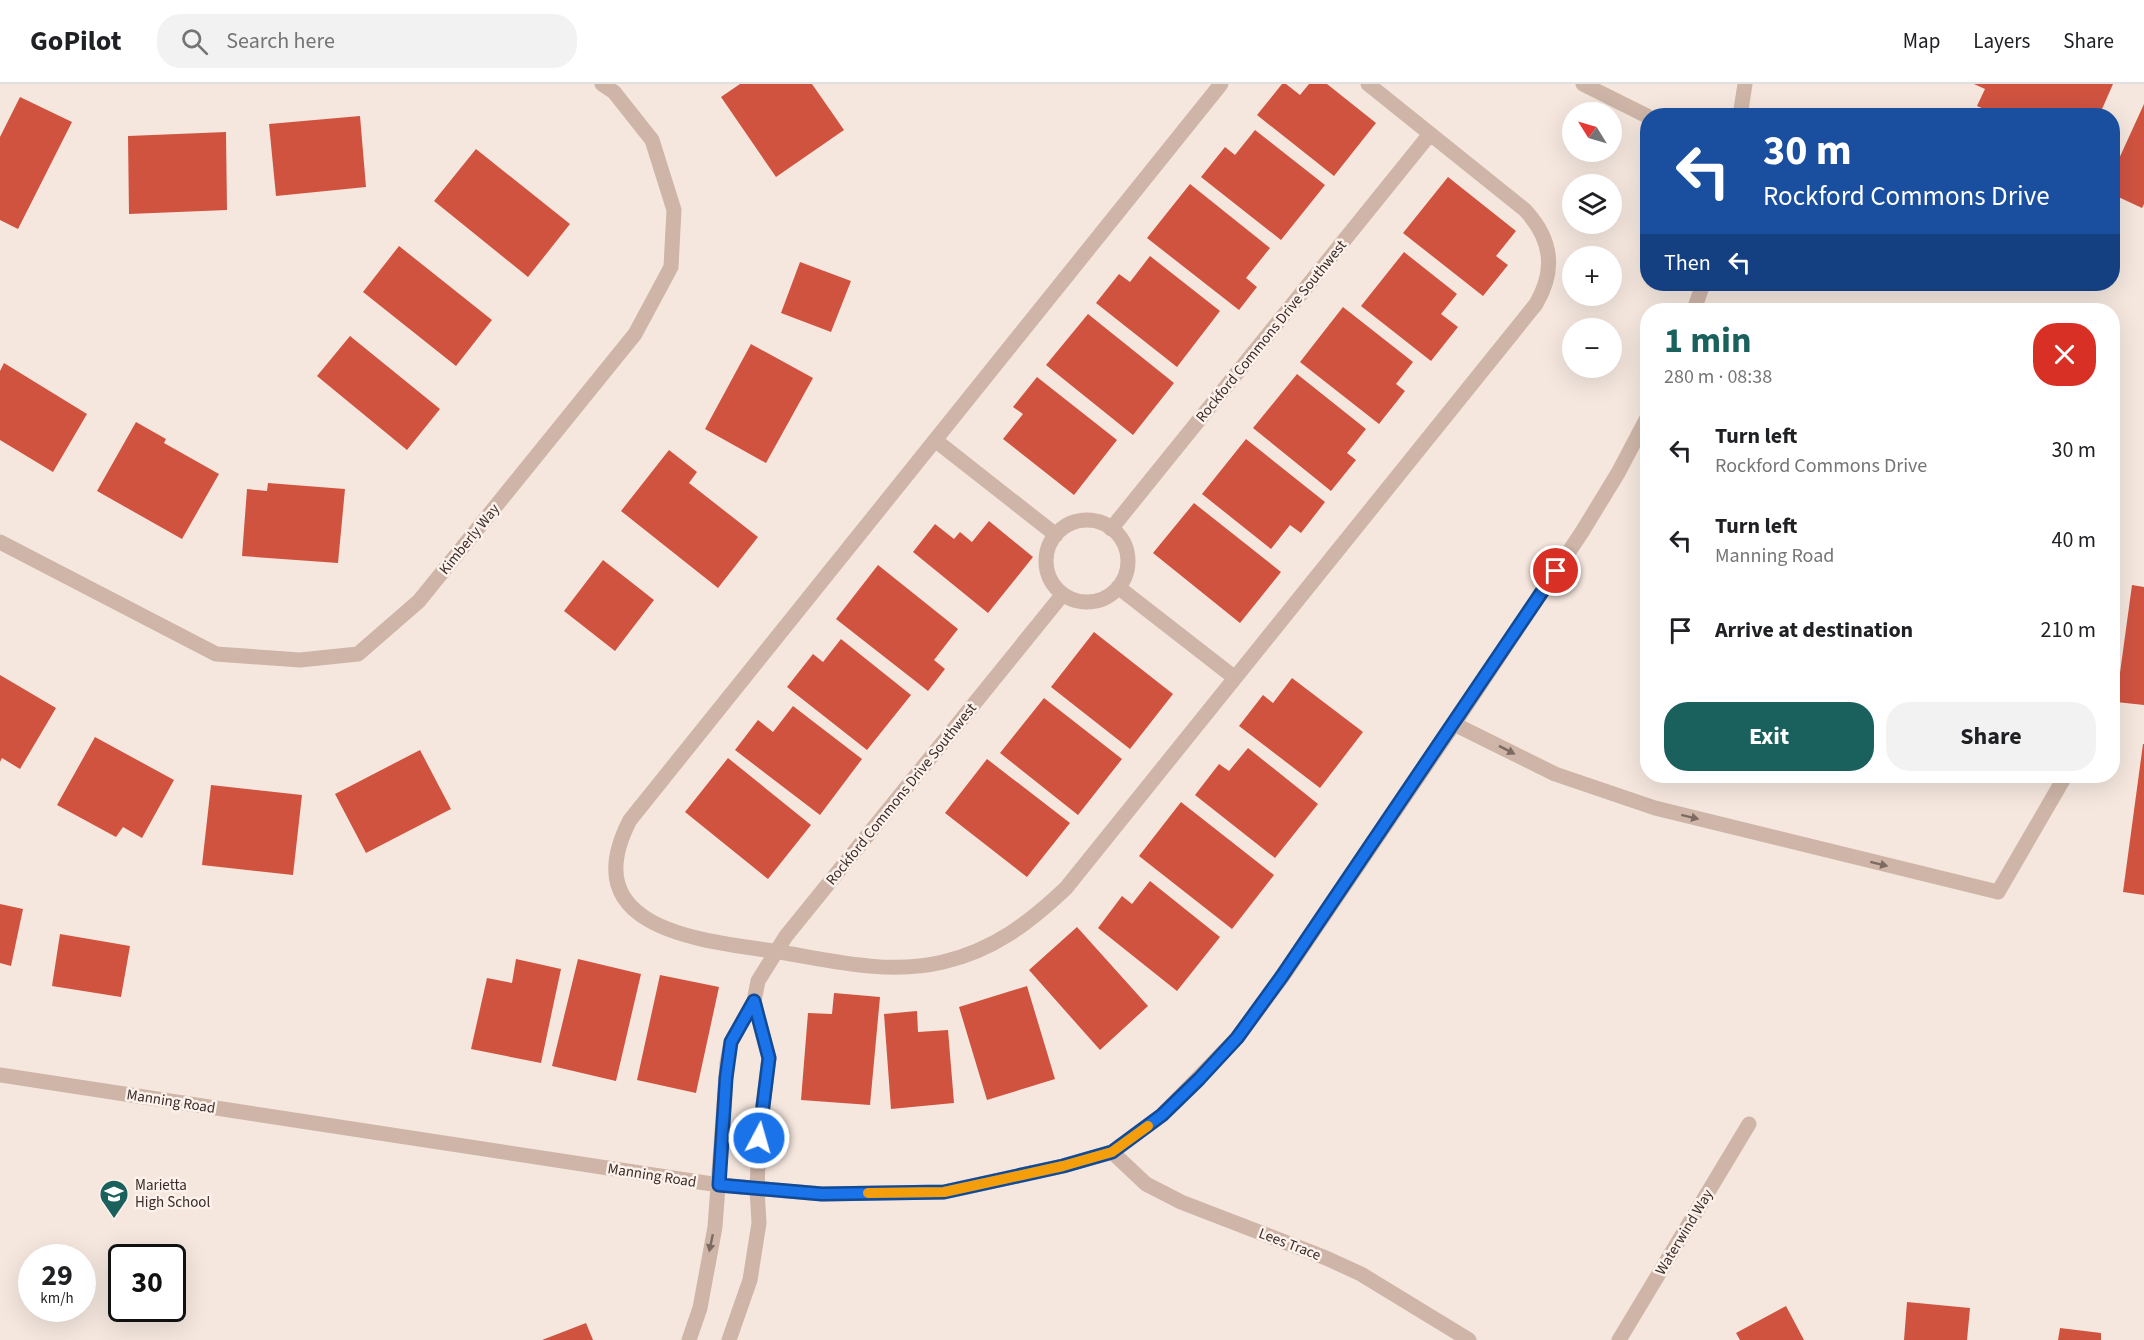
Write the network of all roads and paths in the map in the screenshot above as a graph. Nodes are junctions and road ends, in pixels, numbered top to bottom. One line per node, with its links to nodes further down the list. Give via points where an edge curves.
1 (602, 84): 13 (street, Kimberly Way, via 614,92 652,140 674,210 671,267 636,334 418,601 358,654 300,660 216,654)
2 (1221, 84): 10 (street)
3 (1368, 84): 8 (street)
4 (1583, 84): 7 (street)
5 (1745, 84): 6 (street)
6 (1741, 108)
7 (1640, 112)
8 (1430, 134): 11 (street, Rockford Commons Drive Southwest); 16 (street, via 1533,219 1548,252 1546,286 1529,313)
9 (1640, 431): 17 (street, Manning Road, via 1582,532)
10 (935, 440): 12 (street); 19 (street, via 639,808 622,836 618,880 623,894 640,915 652,924 695,939)
11 (1111, 528): 12 (street, via 1090,520 1074,522); 14 (street, via 1126,546 1129,563 1125,579)
12 (1056, 535): 15 (street, via 1047,558 1048,574)
13 (0, 542)
14 (1118, 587): 15 (street, via 1101,600 1084,602); 16 (street)
15 (1063, 594): 19 (street, Rockford Commons Drive Southwest)
16 (1235, 678): 19 (street, via 1066,888 1003,939 958,958 909,967 870,966)
17 (1454, 724): 18 (street, one-way to 18, via 1555,774 1655,808 1998,892); 23 (street, Manning Road, via 1237,1038 1162,1115)
18 (2061, 783)
19 (775, 952): 20 (street, Rockford Commons Drive Southwest, via 758,981)
20 (754, 1001): 24 (street, Rockford Commons Drive Southwest, via 731,1042 727,1063); 25 (street, via 769,1058)
21 (0, 1075): 24 (street, Manning Road)
22 (1749, 1124): 29 (street, Waterwind Way)
23 (1112, 1152): 25 (street, Manning Road, via 944,1192 822,1194); 28 (street, Lees Trace, via 1146,1184 1181,1202 1361,1274)
24 (719, 1185): 25 (street, Manning Road); 26 (street, Rockford Commons Drive Southwest, one-way to 26, via 700,1308)
25 (757, 1189): 27 (street, via 759,1224 755,1258)
26 (689, 1340)
27 (729, 1340)
28 (1469, 1340)
29 (1619, 1340)

